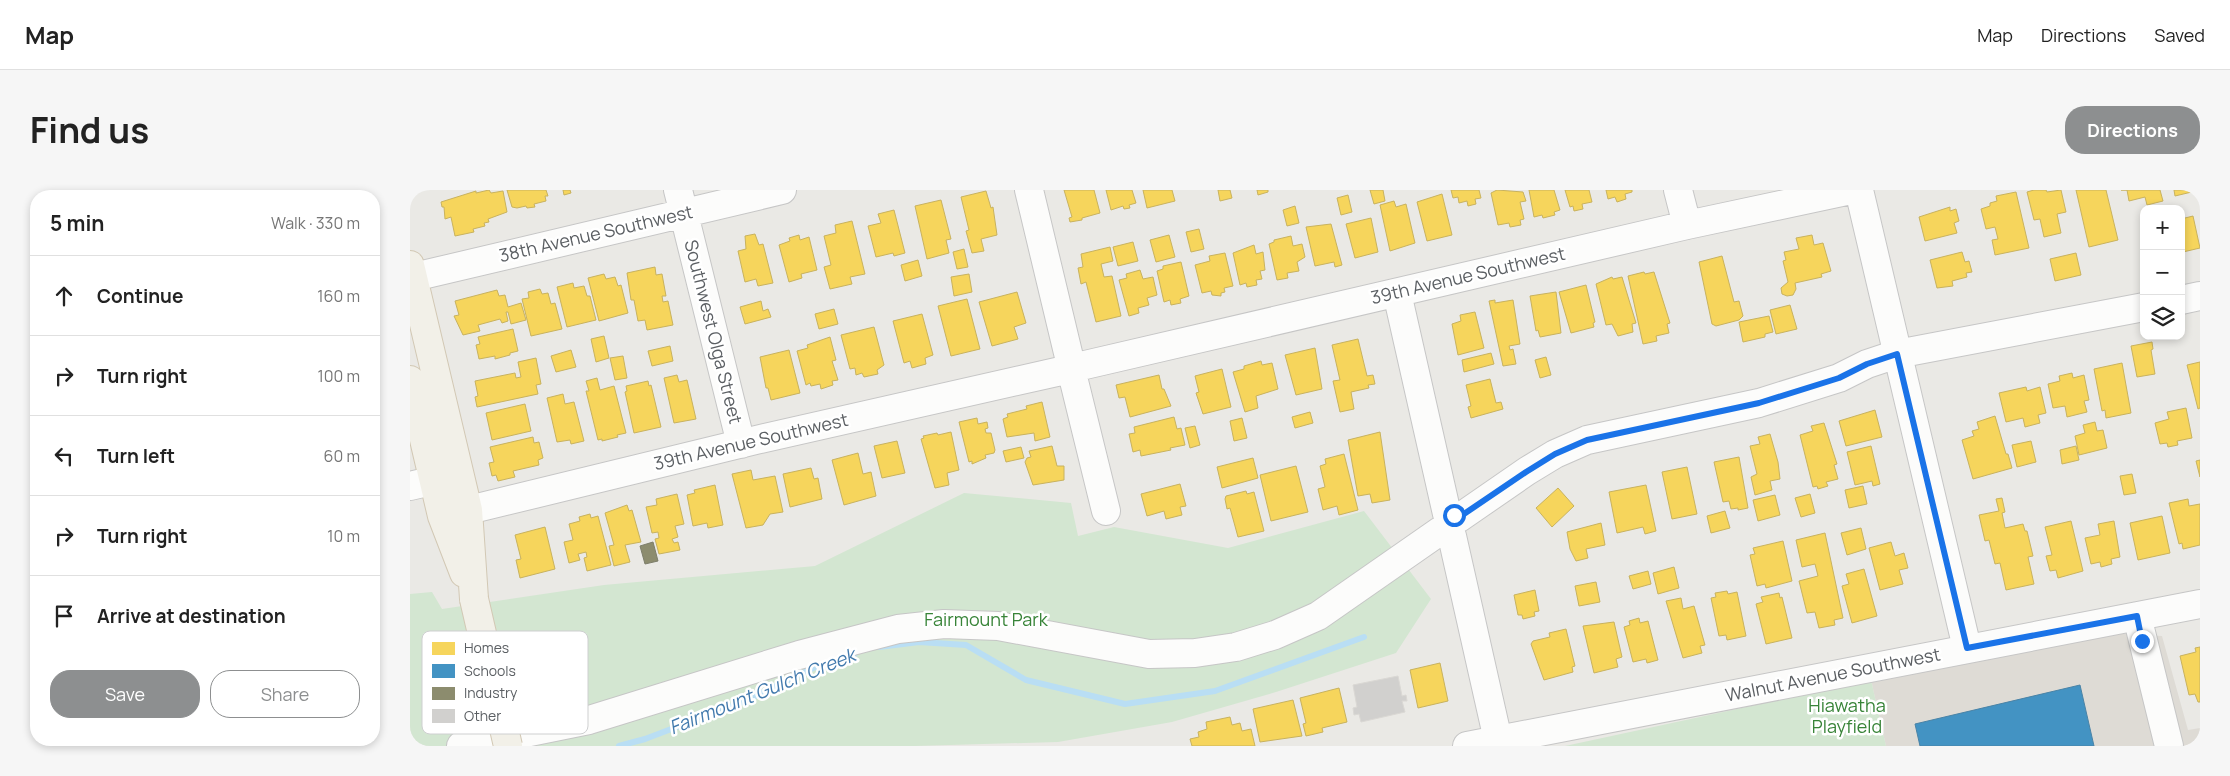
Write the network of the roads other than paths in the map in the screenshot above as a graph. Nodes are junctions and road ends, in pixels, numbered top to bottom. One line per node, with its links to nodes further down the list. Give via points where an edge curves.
1 (782, 190): 6 (street, 38th Avenue Southwest)
2 (1028, 190): 14 (street)
3 (1678, 190): 7 (street)
4 (1851, 190): 7 (street, 39th Avenue Southwest)
5 (1859, 190): 13 (street)
6 (680, 202): 8 (street, 38th Avenue Southwest); 16 (street, Southwest Olga Street)
7 (1687, 225): 9 (street, 39th Avenue Southwest)
8 (411, 273): 17 (main road)
9 (1397, 293): 14 (street, 39th Avenue Southwest); 21 (street)
10 (2200, 296): 11 (street)
11 (2185, 299)
12 (2140, 308): 13 (street)
13 (1897, 354): 21 (street, via 1839,378 1759,403 1587,440 1555,454); 25 (street)
14 (1072, 368): 16 (street, 39th Avenue Southwest); 19 (street)
15 (410, 380): 18 (main road)
16 (741, 444): 20 (street, 39th Avenue Southwest)
17 (460, 474): 18 (street); 20 (main road)
18 (422, 483): 20 (main road)
19 (1106, 511)
20 (455, 513): 24 (main road, bridge)
21 (1450, 525): 26 (street, via 1318,616 1275,635 1236,647 1194,653 1149,654 998,626 944,624 898,629 799,655); 28 (street)
22 (2200, 604): 23 (street, Walnut Avenue Southwest)
23 (2137, 616): 25 (street, Walnut Avenue Southwest); 31 (street)
24 (481, 631)
25 (1967, 648): 28 (street, Walnut Avenue Southwest, via 1844,675)
26 (588, 720)
27 (520, 734): 29 (street)
28 (1498, 740): 30 (street, Walnut Avenue Southwest)
29 (461, 746)
30 (1467, 746)
31 (2168, 746)

